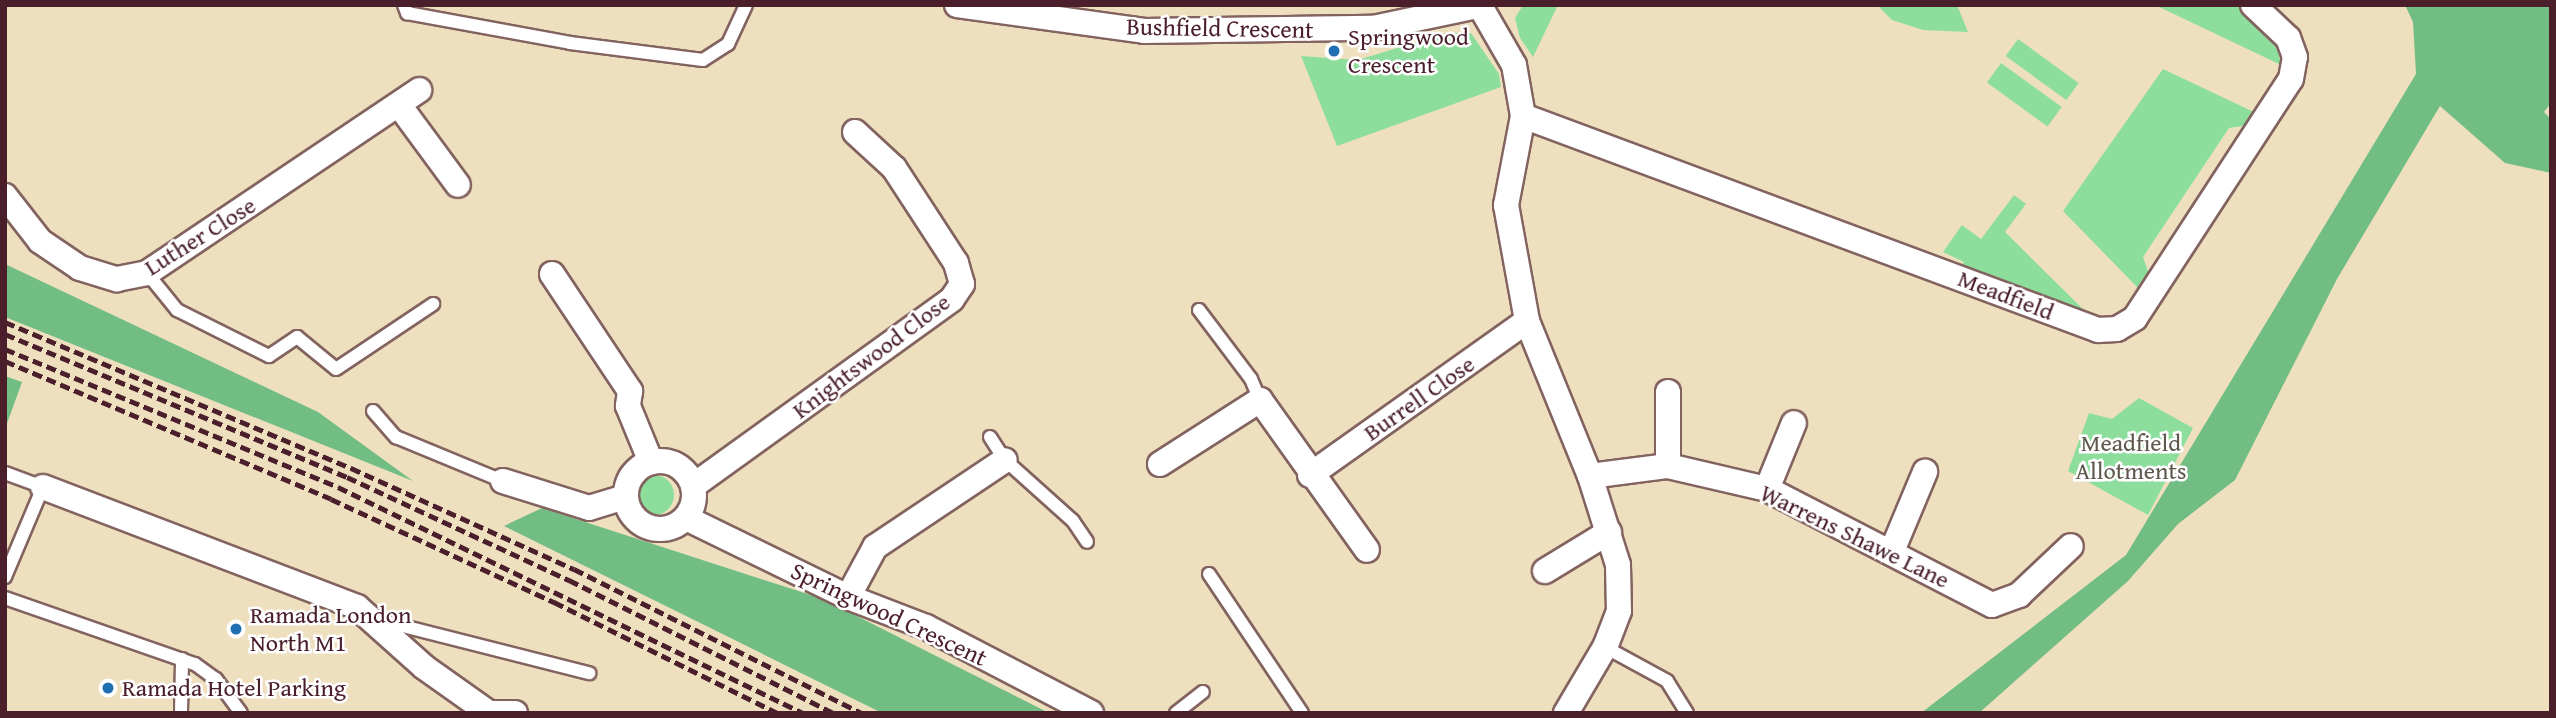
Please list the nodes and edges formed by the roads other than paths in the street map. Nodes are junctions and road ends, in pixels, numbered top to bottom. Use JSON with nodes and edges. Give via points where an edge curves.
{"nodes":[{"id":1,"x":404,"y":5,"type":"edge"},
{"id":2,"x":746,"y":5,"type":"edge"},
{"id":3,"x":957,"y":5,"type":"edge"},
{"id":4,"x":2253,"y":5,"type":"edge"},
{"id":5,"x":1481,"y":6,"type":"edge"},
{"id":6,"x":419,"y":90,"type":"dead end"},
{"id":7,"x":399,"y":105,"type":"junction"},
{"id":8,"x":1523,"y":116,"type":"junction"},
{"id":9,"x":855,"y":132,"type":"dead end"},
{"id":10,"x":458,"y":185,"type":"dead end"},
{"id":11,"x":5,"y":196,"type":"edge"},
{"id":12,"x":147,"y":273,"type":"junction"},
{"id":13,"x":552,"y":274,"type":"dead end"},
{"id":14,"x":433,"y":304,"type":"dead end"},
{"id":15,"x":1199,"y":310,"type":"dead end"},
{"id":16,"x":1527,"y":321,"type":"junction"},
{"id":17,"x":1668,"y":392,"type":"dead end"},
{"id":18,"x":1260,"y":400,"type":"junction"},
{"id":19,"x":373,"y":411,"type":"dead end"},
{"id":20,"x":1794,"y":423,"type":"dead end"},
{"id":21,"x":989,"y":438,"type":"dead end"},
{"id":22,"x":1005,"y":460,"type":"junction"},
{"id":23,"x":651,"y":462,"type":"junction"},
{"id":24,"x":1160,"y":464,"type":"dead end"},
{"id":25,"x":1668,"y":466,"type":"junction"},
{"id":26,"x":1925,"y":472,"type":"dead end"},
{"id":27,"x":5,"y":473,"type":"edge"},
{"id":28,"x":1310,"y":475,"type":"junction"},
{"id":29,"x":1590,"y":476,"type":"junction"},
{"id":30,"x":503,"y":481,"type":"joint"},
{"id":31,"x":693,"y":486,"type":"junction"},
{"id":32,"x":43,"y":487,"type":"junction"},
{"id":33,"x":1767,"y":489,"type":"junction"},
{"id":34,"x":625,"y":496,"type":"junction"},
{"id":35,"x":686,"y":518,"type":"junction"},
{"id":36,"x":1609,"y":532,"type":"junction"},
{"id":37,"x":1087,"y":542,"type":"dead end"},
{"id":38,"x":2071,"y":546,"type":"dead end"},
{"id":39,"x":1367,"y":550,"type":"dead end"},
{"id":40,"x":1892,"y":551,"type":"junction"},
{"id":41,"x":1545,"y":570,"type":"dead end"},
{"id":42,"x":1209,"y":574,"type":"dead end"},
{"id":43,"x":5,"y":577,"type":"edge"},
{"id":44,"x":848,"y":597,"type":"junction"},
{"id":45,"x":5,"y":598,"type":"edge"},
{"id":46,"x":375,"y":619,"type":"junction"},
{"id":47,"x":1605,"y":647,"type":"junction"},
{"id":48,"x":182,"y":659,"type":"junction"},
{"id":49,"x":589,"y":673,"type":"dead end"},
{"id":50,"x":1203,"y":692,"type":"dead end"},
{"id":51,"x":181,"y":713,"type":"edge"},
{"id":52,"x":241,"y":713,"type":"edge"},
{"id":53,"x":463,"y":713,"type":"edge"},
{"id":54,"x":489,"y":713,"type":"edge"},
{"id":55,"x":515,"y":713,"type":"edge"},
{"id":56,"x":1091,"y":713,"type":"edge"},
{"id":57,"x":1176,"y":713,"type":"edge"},
{"id":58,"x":1302,"y":713,"type":"edge"},
{"id":59,"x":1566,"y":713,"type":"edge"},
{"id":60,"x":1687,"y":713,"type":"edge"}],
"edges":[{"from":1,"to":2,"type":"lane","via":[[407,13],[434,18],[570,43],[703,60],[728,44]]},
{"from":3,"to":5,"type":"street","name":"Bushfield Crescent","via":[[1144,31],[1373,28]]},
{"from":4,"to":8,"type":"street","name":"Meadfield","via":[[2288,38],[2295,57],[2291,79],[2135,318],[2117,329],[2098,330]]},
{"from":5,"to":8,"type":"street","via":[[1514,65]]},
{"from":6,"to":7,"type":"street","name":"Luther Close"},
{"from":7,"to":10,"type":"street"},
{"from":7,"to":12,"type":"street","name":"Luther Close"},
{"from":8,"to":16,"type":"street","via":[[1506,205]]},
{"from":9,"to":31,"type":"street","name":"Knightswood Close","via":[[894,168],[957,263],[962,284],[952,299]]},
{"from":11,"to":12,"type":"street","name":"Luther Close","via":[[40,242],[80,268],[117,279]]},
{"from":12,"to":14,"type":"lane","via":[[177,310],[269,356],[297,337],[336,369]]},
{"from":13,"to":23,"type":"street","via":[[630,391],[628,406]]},
{"from":15,"to":18,"type":"lane","via":[[1251,379]]},
{"from":16,"to":28,"type":"street","name":"Burrell Close"},
{"from":16,"to":29,"type":"street"},
{"from":17,"to":25,"type":"street"},
{"from":18,"to":24,"type":"street"},
{"from":18,"to":28,"type":"street"},
{"from":19,"to":30,"type":"lane","via":[[396,437]]},
{"from":20,"to":33,"type":"street"},
{"from":21,"to":22,"type":"lane"},
{"from":22,"to":37,"type":"lane","via":[[1073,521]]},
{"from":22,"to":44,"type":"street","via":[[875,547]]},
{"from":23,"to":31,"type":"street","via":[[672,463]]},
{"from":23,"to":34,"type":"street","via":[[632,475]]},
{"from":25,"to":29,"type":"street","name":"Warrens Shawe Lane"},
{"from":25,"to":33,"type":"street","name":"Warrens Shawe Lane"},
{"from":26,"to":40,"type":"street"},
{"from":27,"to":32,"type":"lane"},
{"from":28,"to":39,"type":"street"},
{"from":29,"to":36,"type":"street"},
{"from":30,"to":34,"type":"street","via":[[589,508]]},
{"from":31,"to":35,"type":"street","via":[[694,498]]},
{"from":32,"to":43,"type":"lane"},
{"from":32,"to":46,"type":"street","via":[[357,607]]},
{"from":33,"to":40,"type":"street","name":"Warrens Shawe Lane"},
{"from":34,"to":35,"type":"street","via":[[627,508],[643,526],[665,529]]},
{"from":35,"to":44,"type":"street","name":"Springwood Crescent"},
{"from":36,"to":41,"type":"street"},
{"from":36,"to":47,"type":"street","via":[[1618,565],[1619,611]]},
{"from":38,"to":40,"type":"street","name":"Warrens Shawe Lane","via":[[2019,595],[1992,605]]},
{"from":42,"to":58,"type":"lane"},
{"from":44,"to":56,"type":"street","name":"Springwood Crescent","via":[[926,627]]},
{"from":45,"to":48,"type":"lane"},
{"from":46,"to":49,"type":"lane"},
{"from":46,"to":54,"type":"street","via":[[425,667]]},
{"from":47,"to":59,"type":"street"},
{"from":47,"to":60,"type":"lane","via":[[1667,681]]},
{"from":48,"to":51,"type":"lane"},
{"from":48,"to":52,"type":"lane","via":[[208,672]]},
{"from":50,"to":57,"type":"lane"},
{"from":53,"to":54,"type":"lane"},
{"from":54,"to":55,"type":"street"}]}
